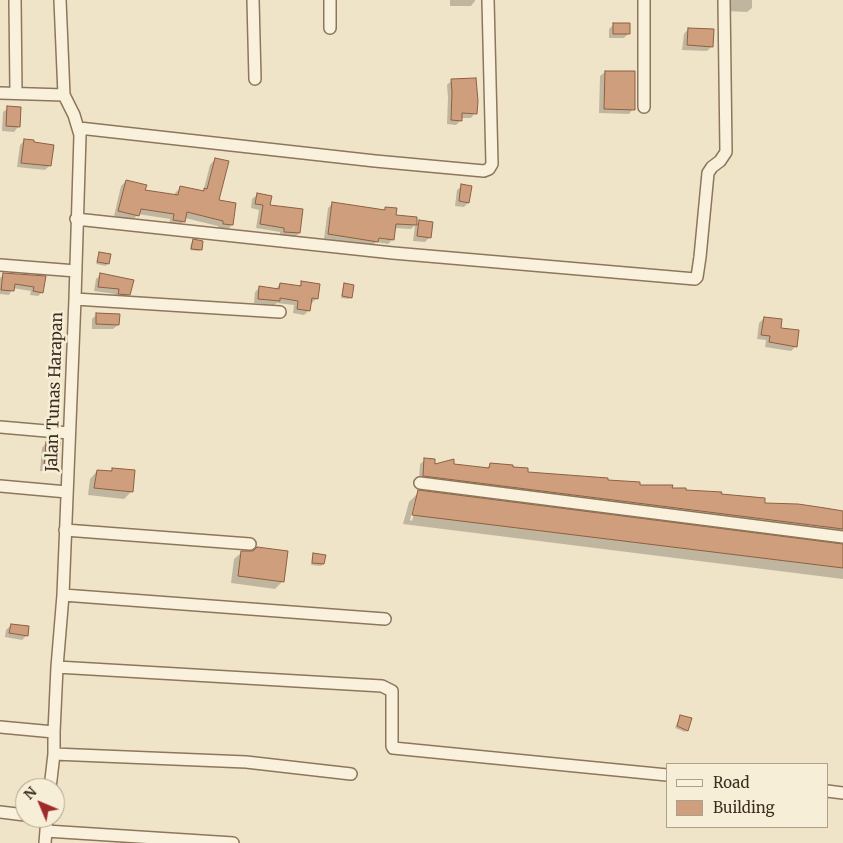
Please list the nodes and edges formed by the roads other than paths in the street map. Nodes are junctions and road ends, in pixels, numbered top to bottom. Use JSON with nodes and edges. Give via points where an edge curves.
{"nodes":[{"id":1,"x":15,"y":0,"type":"edge"},
{"id":2,"x":60,"y":0,"type":"edge"},
{"id":3,"x":253,"y":0,"type":"edge"},
{"id":4,"x":330,"y":0,"type":"edge"},
{"id":5,"x":488,"y":0,"type":"edge"},
{"id":6,"x":644,"y":0,"type":"edge"},
{"id":7,"x":724,"y":0,"type":"edge"},
{"id":8,"x":330,"y":28,"type":"dead end"},
{"id":9,"x":255,"y":79,"type":"dead end"},
{"id":10,"x":0,"y":93,"type":"edge"},
{"id":11,"x":16,"y":94,"type":"junction"},
{"id":12,"x":64,"y":95,"type":"junction"},
{"id":13,"x":644,"y":107,"type":"dead end"},
{"id":14,"x":79,"y":128,"type":"junction"},
{"id":15,"x":76,"y":219,"type":"junction"},
{"id":16,"x":0,"y":265,"type":"edge"},
{"id":17,"x":76,"y":271,"type":"junction"},
{"id":18,"x":75,"y":299,"type":"junction"},
{"id":19,"x":280,"y":312,"type":"dead end"},
{"id":20,"x":0,"y":427,"type":"edge"},
{"id":21,"x":70,"y":433,"type":"junction"},
{"id":22,"x":420,"y":484,"type":"dead end"},
{"id":23,"x":0,"y":486,"type":"edge"},
{"id":24,"x":67,"y":492,"type":"junction"},
{"id":25,"x":65,"y":530,"type":"junction"},
{"id":26,"x":843,"y":537,"type":"edge"},
{"id":27,"x":250,"y":544,"type":"dead end"},
{"id":28,"x":63,"y":595,"type":"junction"},
{"id":29,"x":385,"y":619,"type":"dead end"},
{"id":30,"x":57,"y":667,"type":"junction"},
{"id":31,"x":0,"y":727,"type":"edge"},
{"id":32,"x":54,"y":732,"type":"junction"},
{"id":33,"x":54,"y":754,"type":"junction"},
{"id":34,"x":351,"y":774,"type":"dead end"},
{"id":35,"x":666,"y":775,"type":"edge"},
{"id":36,"x":51,"y":778,"type":"edge"},
{"id":37,"x":828,"y":791,"type":"edge"},
{"id":38,"x":843,"y":793,"type":"edge"},
{"id":39,"x":0,"y":812,"type":"edge"},
{"id":40,"x":15,"y":814,"type":"edge"},
{"id":41,"x":46,"y":837,"type":"edge"},
{"id":42,"x":233,"y":843,"type":"edge"}],
"edges":[{"from":1,"to":11,"type":"street"},
{"from":2,"to":12,"type":"street","name":"Jalan Tunas Harapan"},
{"from":3,"to":9,"type":"street"},
{"from":4,"to":8,"type":"street"},
{"from":5,"to":14,"type":"street","via":[[492,164],[484,171]]},
{"from":6,"to":13,"type":"street"},
{"from":7,"to":15,"type":"street","via":[[726,152],[708,173],[695,279],[393,253]]},
{"from":10,"to":11,"type":"street"},
{"from":11,"to":12,"type":"street"},
{"from":12,"to":14,"type":"street","name":"Jalan Tunas Harapan"},
{"from":14,"to":15,"type":"street","name":"Jalan Tunas Harapan"},
{"from":15,"to":17,"type":"street","name":"Jalan Tunas Harapan"},
{"from":16,"to":17,"type":"street"},
{"from":17,"to":18,"type":"street","name":"Jalan Tunas Harapan"},
{"from":18,"to":19,"type":"street"},
{"from":18,"to":21,"type":"street","name":"Jalan Tunas Harapan"},
{"from":20,"to":21,"type":"street"},
{"from":21,"to":24,"type":"street","name":"Jalan Tunas Harapan"},
{"from":22,"to":26,"type":"street"},
{"from":23,"to":24,"type":"street"},
{"from":24,"to":25,"type":"street","name":"Jalan Tunas Harapan"},
{"from":25,"to":27,"type":"street"},
{"from":25,"to":28,"type":"street","name":"Jalan Tunas Harapan"},
{"from":28,"to":29,"type":"street"},
{"from":28,"to":30,"type":"street","name":"Jalan Tunas Harapan"},
{"from":30,"to":32,"type":"street","name":"Jalan Tunas Harapan"},
{"from":30,"to":35,"type":"street","via":[[382,686],[392,691],[394,748]]},
{"from":31,"to":32,"type":"street"},
{"from":32,"to":33,"type":"street","name":"Jalan Tunas Harapan"},
{"from":33,"to":34,"type":"street","via":[[246,762]]},
{"from":33,"to":36,"type":"street","name":"Jalan Tunas Harapan"},
{"from":37,"to":38,"type":"street"},
{"from":39,"to":40,"type":"street"},
{"from":41,"to":42,"type":"street"}]}
